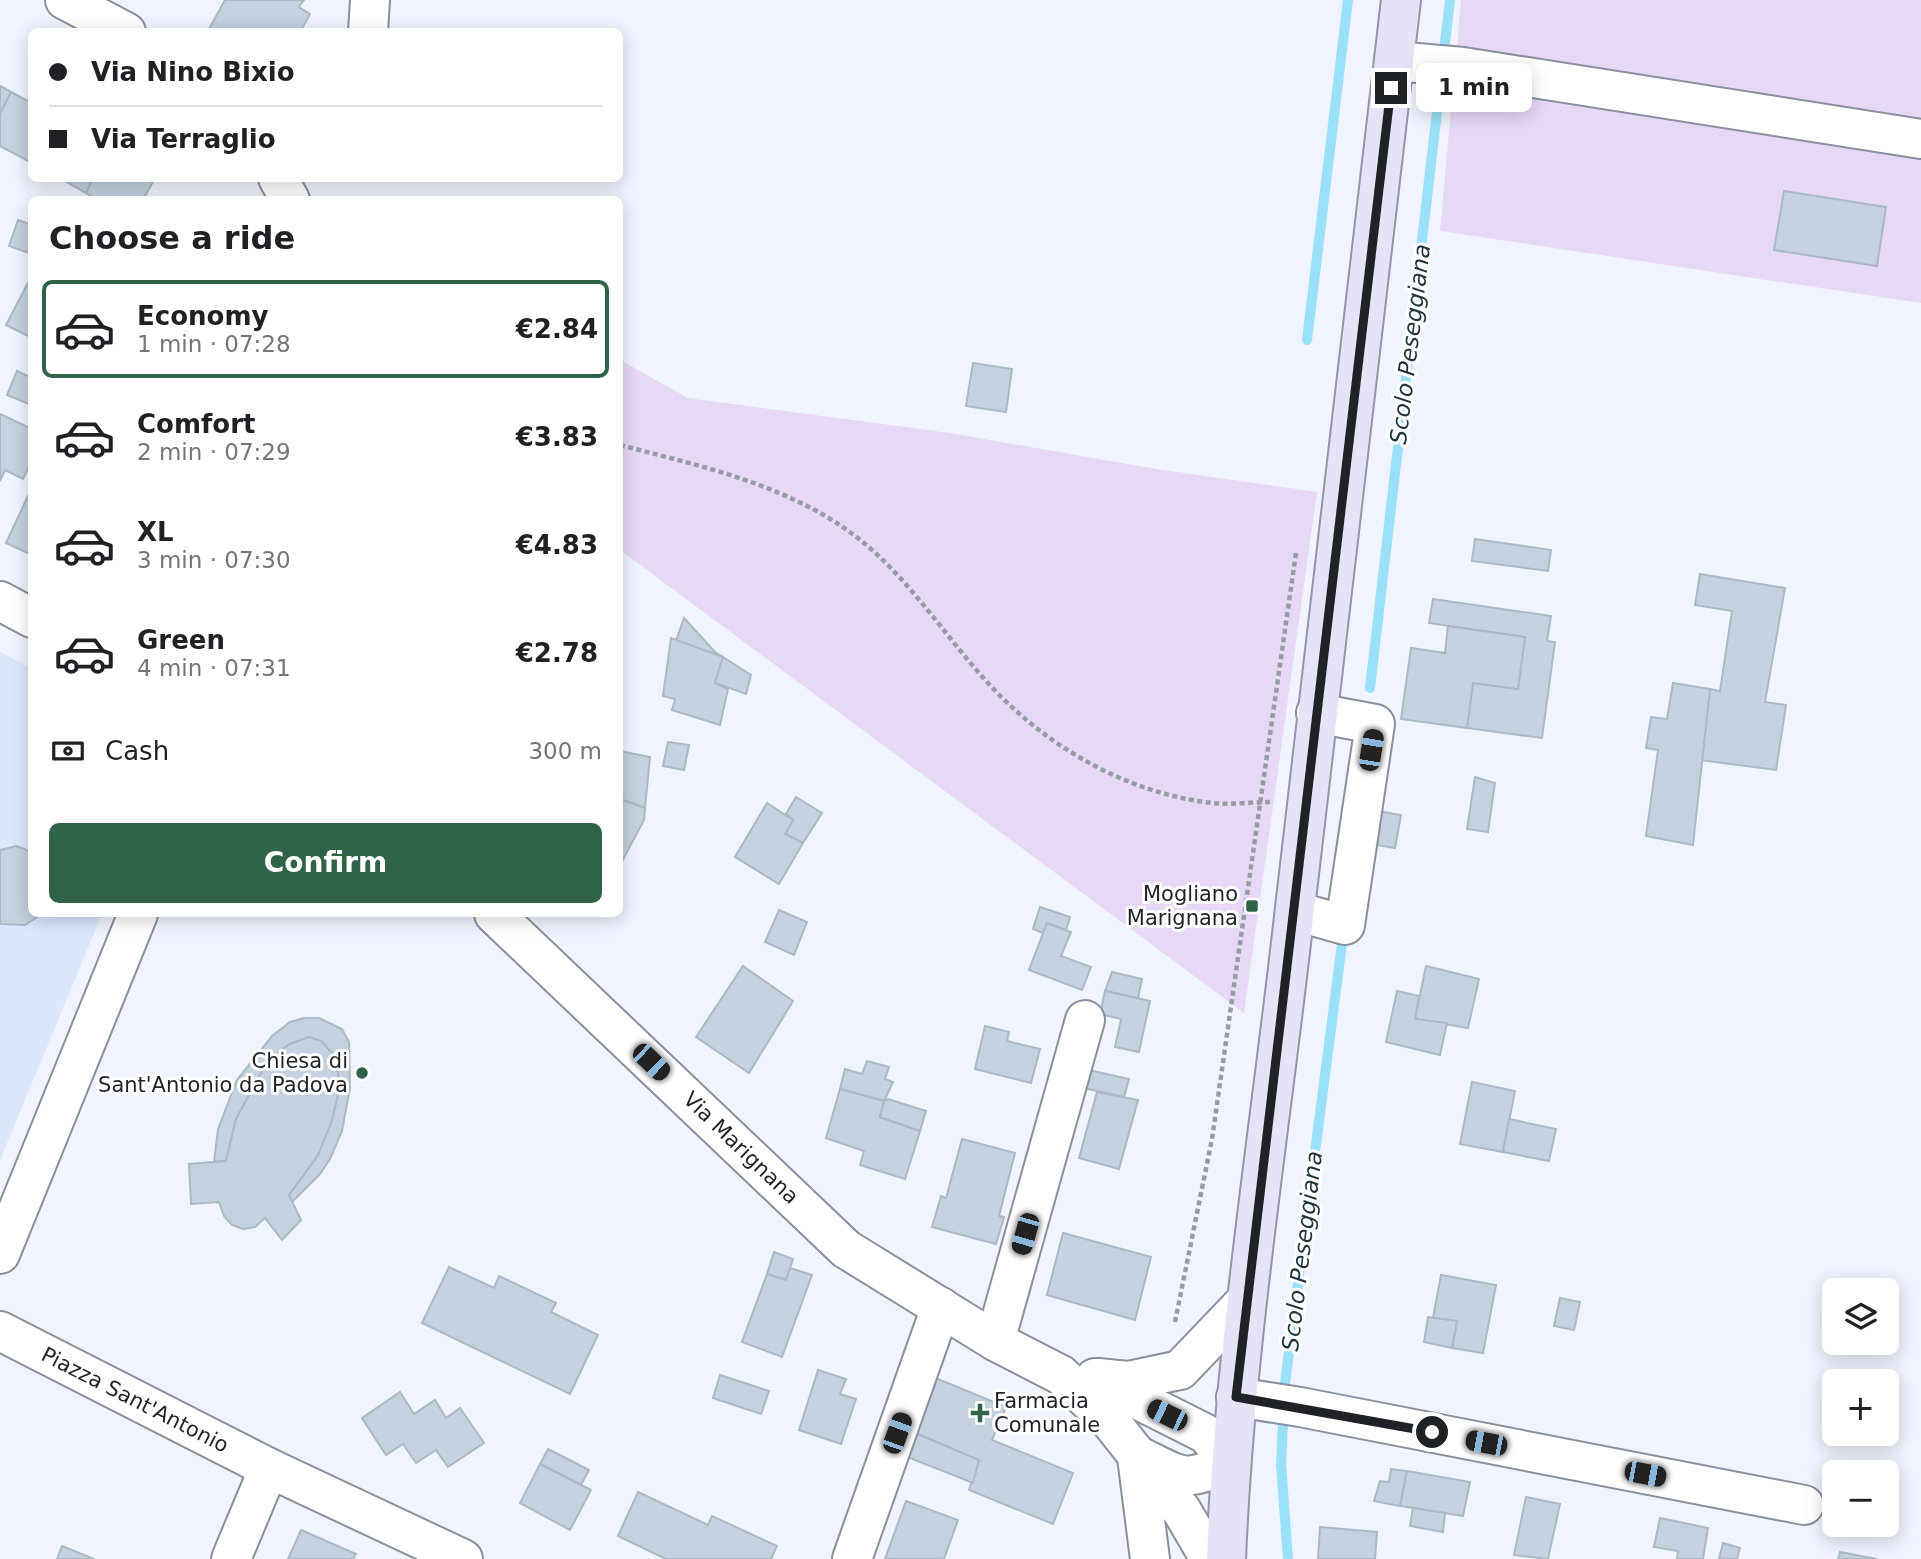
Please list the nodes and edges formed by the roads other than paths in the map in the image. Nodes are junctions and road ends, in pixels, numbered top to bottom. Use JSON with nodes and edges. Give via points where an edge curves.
{"nodes":[{"id":1,"x":65,"y":0,"type":"edge"},
{"id":2,"x":370,"y":0,"type":"edge"},
{"id":3,"x":1401,"y":0,"type":"edge"},
{"id":4,"x":118,"y":28,"type":"edge"},
{"id":5,"x":368,"y":28,"type":"edge"},
{"id":6,"x":1405,"y":61,"type":"junction"},
{"id":7,"x":1921,"y":139,"type":"edge"},
{"id":8,"x":0,"y":601,"type":"edge"},
{"id":9,"x":28,"y":616,"type":"edge"},
{"id":10,"x":1317,"y":713,"type":"junction"},
{"id":11,"x":1295,"y":911,"type":"junction"},
{"id":12,"x":137,"y":917,"type":"edge"},
{"id":13,"x":497,"y":917,"type":"edge"},
{"id":14,"x":1086,"y":1020,"type":"dead end"},
{"id":15,"x":0,"y":1254,"type":"edge"},
{"id":16,"x":1245,"y":1302,"type":"junction"},
{"id":17,"x":941,"y":1307,"type":"junction"},
{"id":18,"x":0,"y":1331,"type":"edge"},
{"id":19,"x":995,"y":1341,"type":"junction"},
{"id":20,"x":1078,"y":1377,"type":"junction"},
{"id":21,"x":1267,"y":1402,"type":"junction"},
{"id":22,"x":1137,"y":1455,"type":"junction"},
{"id":23,"x":1230,"y":1461,"type":"junction"},
{"id":24,"x":270,"y":1468,"type":"junction"},
{"id":25,"x":1804,"y":1505,"type":"dead end"},
{"id":26,"x":231,"y":1559,"type":"edge"},
{"id":27,"x":463,"y":1559,"type":"edge"},
{"id":28,"x":852,"y":1559,"type":"edge"},
{"id":29,"x":1150,"y":1559,"type":"edge"},
{"id":30,"x":1210,"y":1559,"type":"edge"},
{"id":31,"x":1226,"y":1559,"type":"edge"}],
"edges":[{"from":1,"to":4,"type":"street"},
{"from":2,"to":5,"type":"street"},
{"from":3,"to":6,"type":"main road"},
{"from":6,"to":7,"type":"street"},
{"from":6,"to":10,"type":"main road"},
{"from":8,"to":9,"type":"street"},
{"from":10,"to":11,"type":"main road"},
{"from":10,"to":11,"type":"street","via":[[1375,724],[1345,925]]},
{"from":11,"to":16,"type":"main road"},
{"from":12,"to":15,"type":"street"},
{"from":13,"to":17,"type":"street","name":"Via Marignana","via":[[846,1249]]},
{"from":14,"to":19,"type":"street"},
{"from":16,"to":20,"type":"street","name":"Via Marignana","via":[[1181,1370],[1128,1381]]},
{"from":16,"to":21,"type":"main road"},
{"from":17,"to":19,"type":"street","name":"Via Marignana"},
{"from":17,"to":28,"type":"street"},
{"from":18,"to":24,"type":"street","name":"Piazza Sant'Antonio"},
{"from":19,"to":20,"type":"street","name":"Via Marignana"},
{"from":20,"to":22,"type":"street","name":"Via Marignana"},
{"from":20,"to":23,"type":"street","name":"Via Marignana","via":[[1206,1434]]},
{"from":21,"to":23,"type":"main road"},
{"from":21,"to":25,"type":"street"},
{"from":22,"to":23,"type":"street","name":"Via Marignana","via":[[1195,1478]]},
{"from":22,"to":29,"type":"street"},
{"from":22,"to":30,"type":"street","name":"Via Marignana","via":[[1182,1511]]},
{"from":23,"to":31,"type":"main road"},
{"from":24,"to":26,"type":"street"},
{"from":24,"to":27,"type":"street","name":"Piazza Sant'Antonio"}]}
